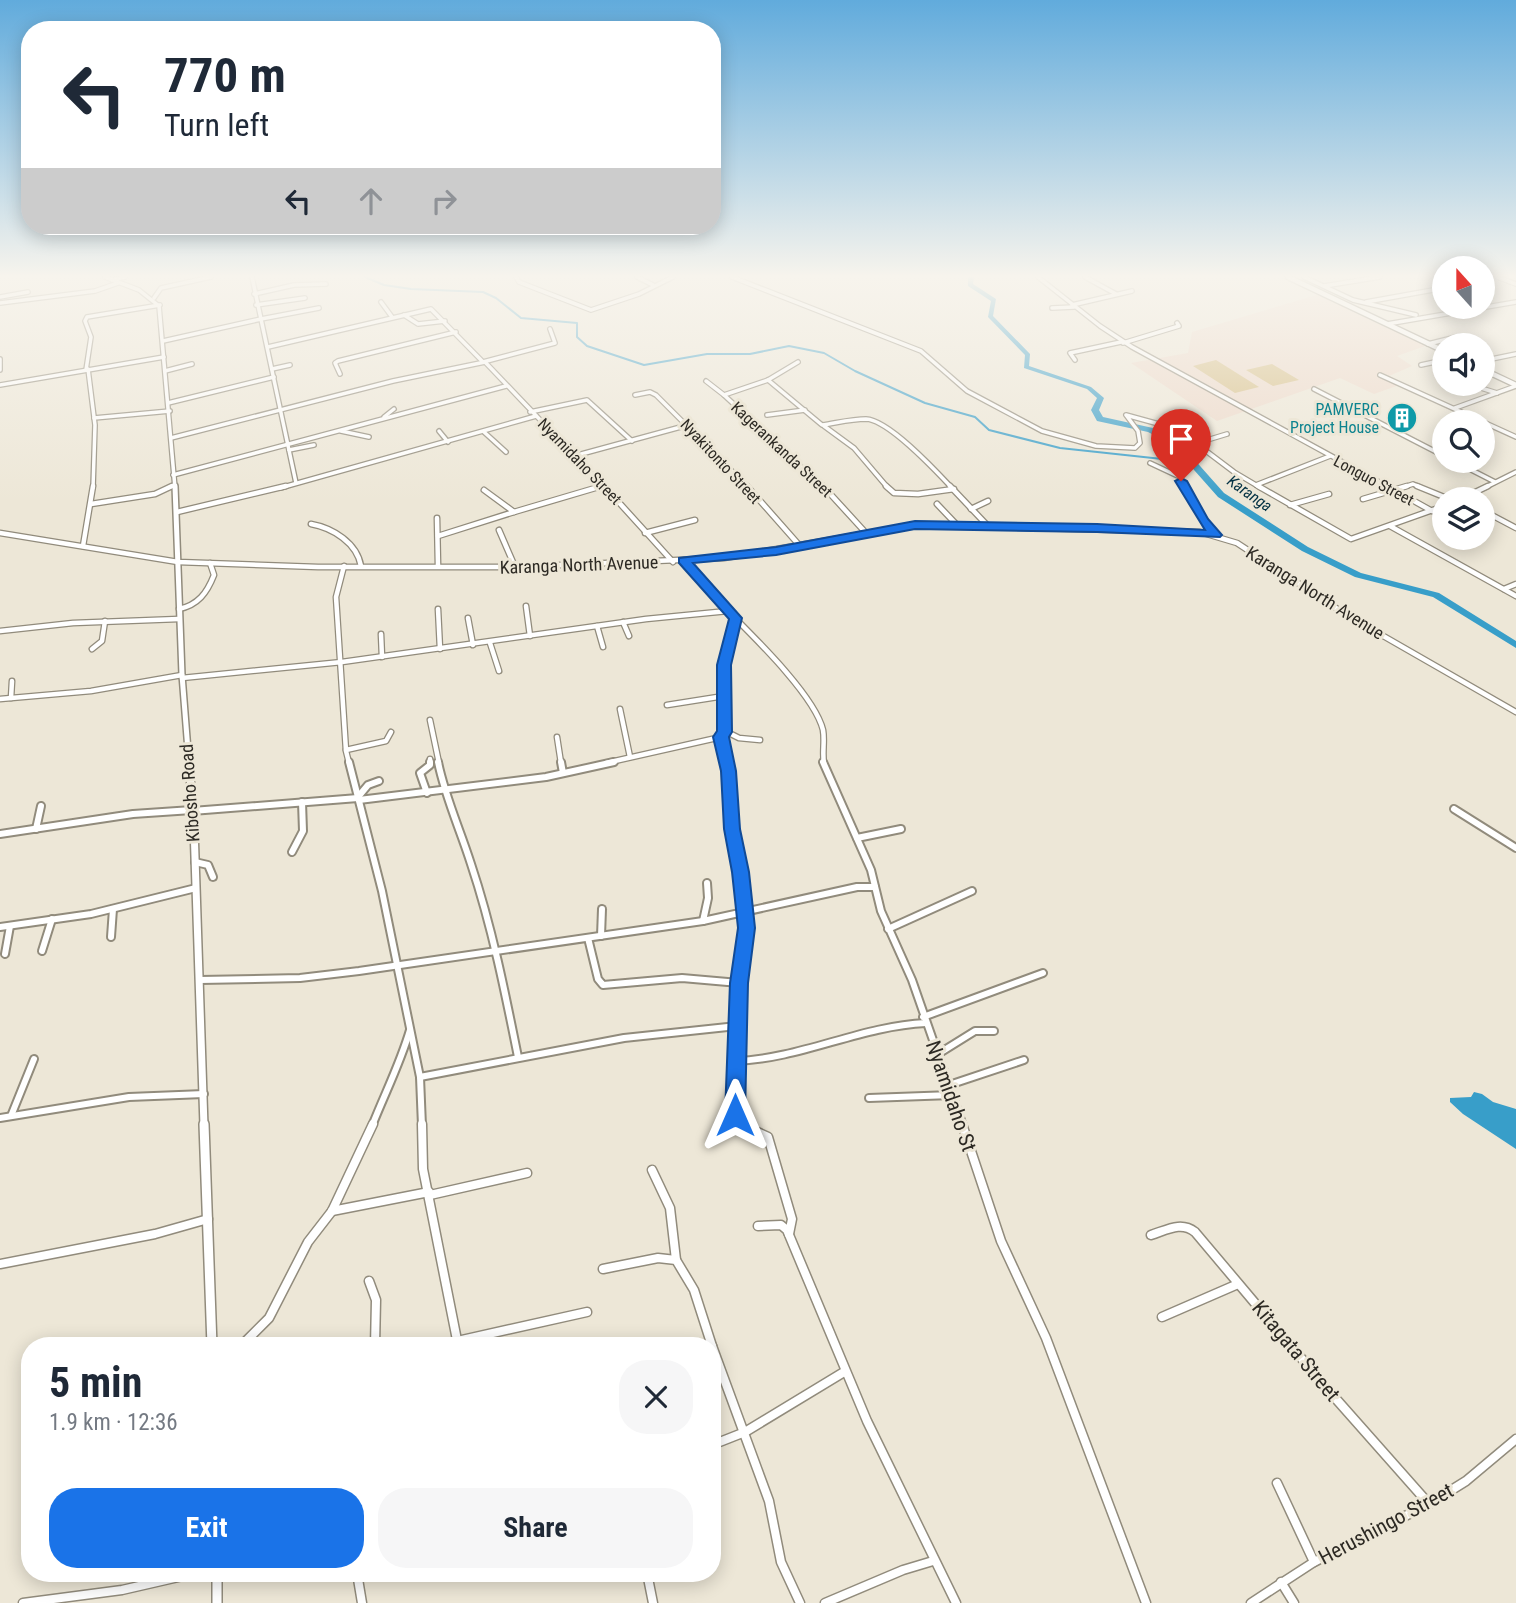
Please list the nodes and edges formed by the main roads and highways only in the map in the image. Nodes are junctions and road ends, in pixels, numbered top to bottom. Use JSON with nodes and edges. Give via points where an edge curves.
{"nodes":[{"id":1,"x":1495,"y":376,"type":"edge"},
{"id":2,"x":1516,"y":386,"type":"edge"}],
"edges":[{"from":1,"to":2,"type":"main road"}]}
